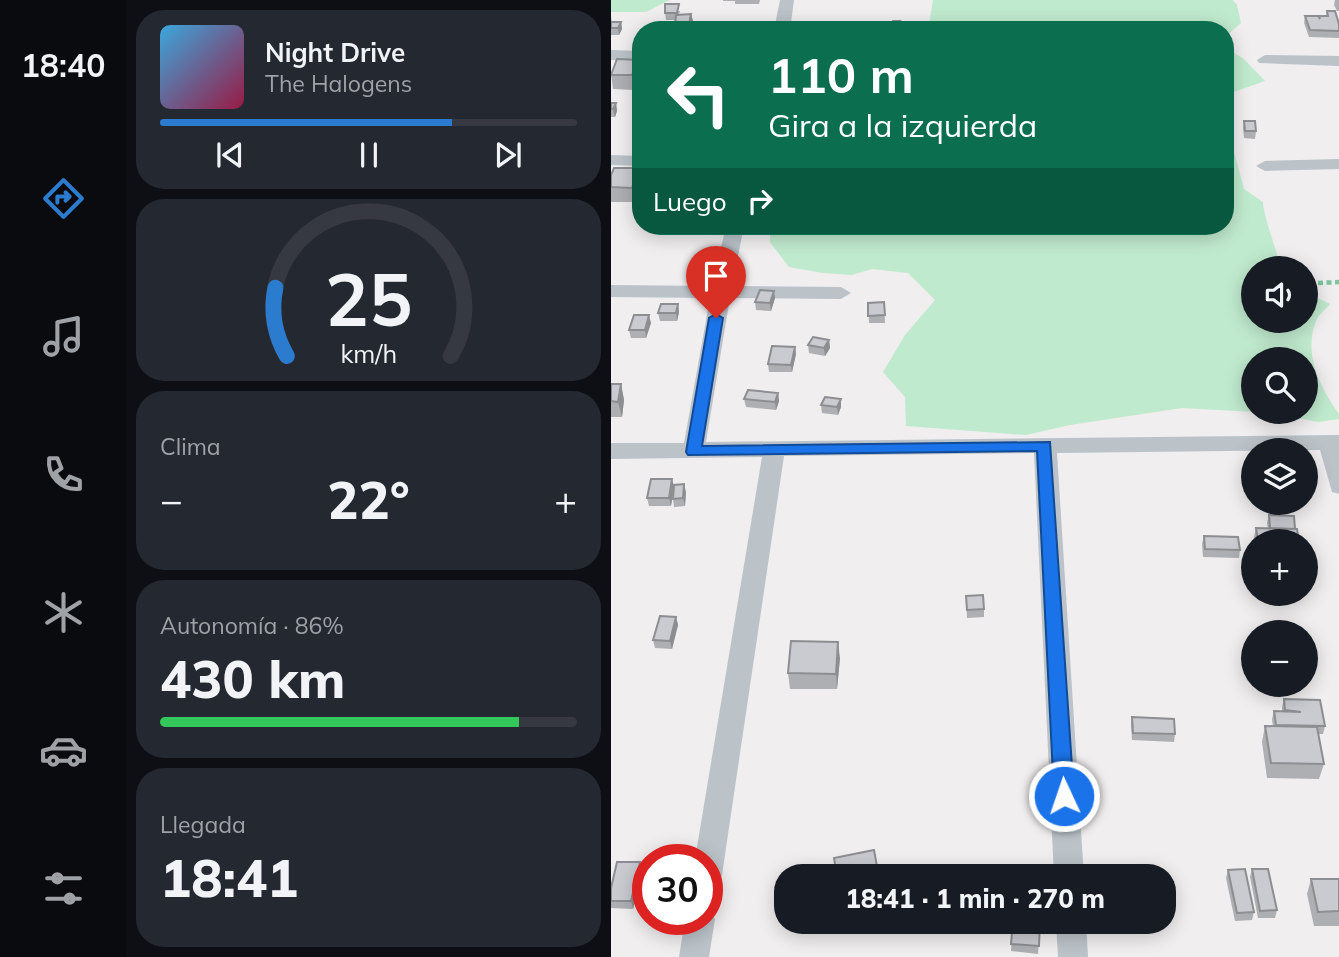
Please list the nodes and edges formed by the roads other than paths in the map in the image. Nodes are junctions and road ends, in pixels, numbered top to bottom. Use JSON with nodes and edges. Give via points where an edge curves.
{"nodes":[{"id":1,"x":787,"y":0,"type":"edge"},
{"id":2,"x":784,"y":21,"type":"edge"},
{"id":3,"x":611,"y":55,"type":"edge"},
{"id":4,"x":632,"y":56,"type":"edge"},
{"id":5,"x":1265,"y":60,"type":"dead end"},
{"id":6,"x":1339,"y":61,"type":"edge"},
{"id":7,"x":611,"y":160,"type":"edge"},
{"id":8,"x":632,"y":161,"type":"edge"},
{"id":9,"x":1339,"y":164,"type":"edge"},
{"id":10,"x":1265,"y":166,"type":"dead end"},
{"id":11,"x":733,"y":235,"type":"edge"},
{"id":12,"x":611,"y":291,"type":"edge"},
{"id":13,"x":721,"y":291,"type":"junction"},
{"id":14,"x":841,"y":293,"type":"dead end"},
{"id":15,"x":1334,"y":442,"type":"edge"},
{"id":16,"x":1045,"y":446,"type":"junction"},
{"id":17,"x":774,"y":449,"type":"junction"},
{"id":18,"x":611,"y":452,"type":"edge"},
{"id":19,"x":693,"y":452,"type":"junction"},
{"id":20,"x":1339,"y":486,"type":"edge"},
{"id":21,"x":712,"y":844,"type":"edge"},
{"id":22,"x":1068,"y":864,"type":"edge"},
{"id":23,"x":1072,"y":934,"type":"edge"},
{"id":24,"x":697,"y":935,"type":"edge"},
{"id":25,"x":694,"y":957,"type":"edge"},
{"id":26,"x":1073,"y":957,"type":"edge"}],
"edges":[{"from":1,"to":2,"type":"street"},
{"from":3,"to":4,"type":"street"},
{"from":5,"to":6,"type":"street"},
{"from":7,"to":8,"type":"street"},
{"from":9,"to":10,"type":"street"},
{"from":11,"to":13,"type":"street"},
{"from":12,"to":13,"type":"street"},
{"from":13,"to":14,"type":"street"},
{"from":13,"to":19,"type":"street"},
{"from":15,"to":16,"type":"street"},
{"from":15,"to":20,"type":"street"},
{"from":16,"to":17,"type":"street"},
{"from":16,"to":22,"type":"street"},
{"from":17,"to":19,"type":"street"},
{"from":17,"to":21,"type":"street"},
{"from":18,"to":19,"type":"street"},
{"from":23,"to":26,"type":"street"},
{"from":24,"to":25,"type":"street"}]}
